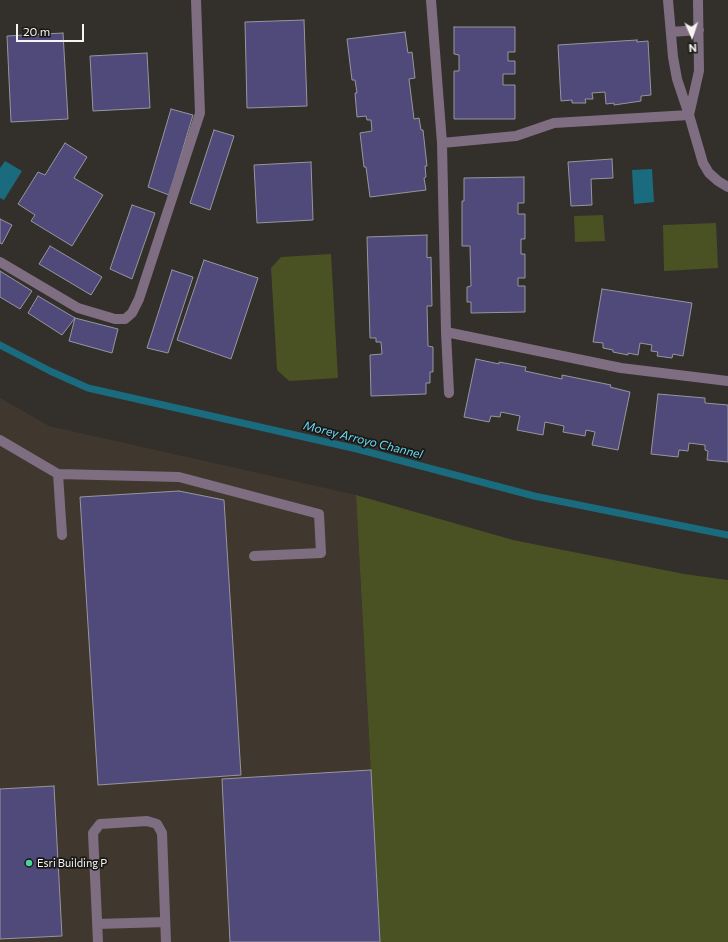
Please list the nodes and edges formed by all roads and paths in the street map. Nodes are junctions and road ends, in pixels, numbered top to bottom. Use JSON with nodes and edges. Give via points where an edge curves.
{"nodes":[{"id":1,"x":196,"y":0,"type":"edge"},
{"id":2,"x":431,"y":0,"type":"edge"},
{"id":3,"x":668,"y":0,"type":"edge"},
{"id":4,"x":698,"y":0,"type":"edge"},
{"id":5,"x":698,"y":30,"type":"junction"},
{"id":6,"x":670,"y":32,"type":"junction"},
{"id":7,"x":689,"y":114,"type":"junction"},
{"id":8,"x":442,"y":143,"type":"junction"},
{"id":9,"x":728,"y":187,"type":"edge"},
{"id":10,"x":0,"y":262,"type":"edge"},
{"id":11,"x":446,"y":332,"type":"junction"},
{"id":12,"x":728,"y":381,"type":"edge"},
{"id":13,"x":449,"y":393,"type":"dead end"},
{"id":14,"x":0,"y":440,"type":"edge"},
{"id":15,"x":58,"y":474,"type":"junction"},
{"id":16,"x":62,"y":535,"type":"dead end"},
{"id":17,"x":254,"y":556,"type":"dead end"},
{"id":18,"x":165,"y":922,"type":"junction"},
{"id":19,"x":97,"y":924,"type":"junction"},
{"id":20,"x":98,"y":942,"type":"edge"},
{"id":21,"x":166,"y":942,"type":"edge"}],
"edges":[{"from":1,"to":10,"type":"lane","via":[[200,113],[139,299],[132,313],[125,319],[115,319],[78,308]]},
{"from":2,"to":8,"type":"lane"},
{"from":3,"to":6,"type":"lane"},
{"from":4,"to":5,"type":"lane"},
{"from":5,"to":6,"type":"lane"},
{"from":5,"to":7,"type":"lane","via":[[699,71]]},
{"from":6,"to":7,"type":"lane","via":[[677,79]]},
{"from":7,"to":8,"type":"lane","via":[[554,123],[516,136]]},
{"from":7,"to":9,"type":"lane","via":[[703,163],[709,174]]},
{"from":8,"to":11,"type":"lane"},
{"from":11,"to":12,"type":"lane","via":[[621,368]]},
{"from":11,"to":13,"type":"lane"},
{"from":14,"to":15,"type":"lane"},
{"from":15,"to":16,"type":"lane"},
{"from":15,"to":17,"type":"lane","via":[[179,477],[319,514],[321,553]]},
{"from":18,"to":19,"type":"lane"},
{"from":18,"to":19,"type":"lane","via":[[162,833],[157,824],[147,821],[100,824],[93,833]]},
{"from":18,"to":21,"type":"lane"},
{"from":19,"to":20,"type":"lane"}]}
